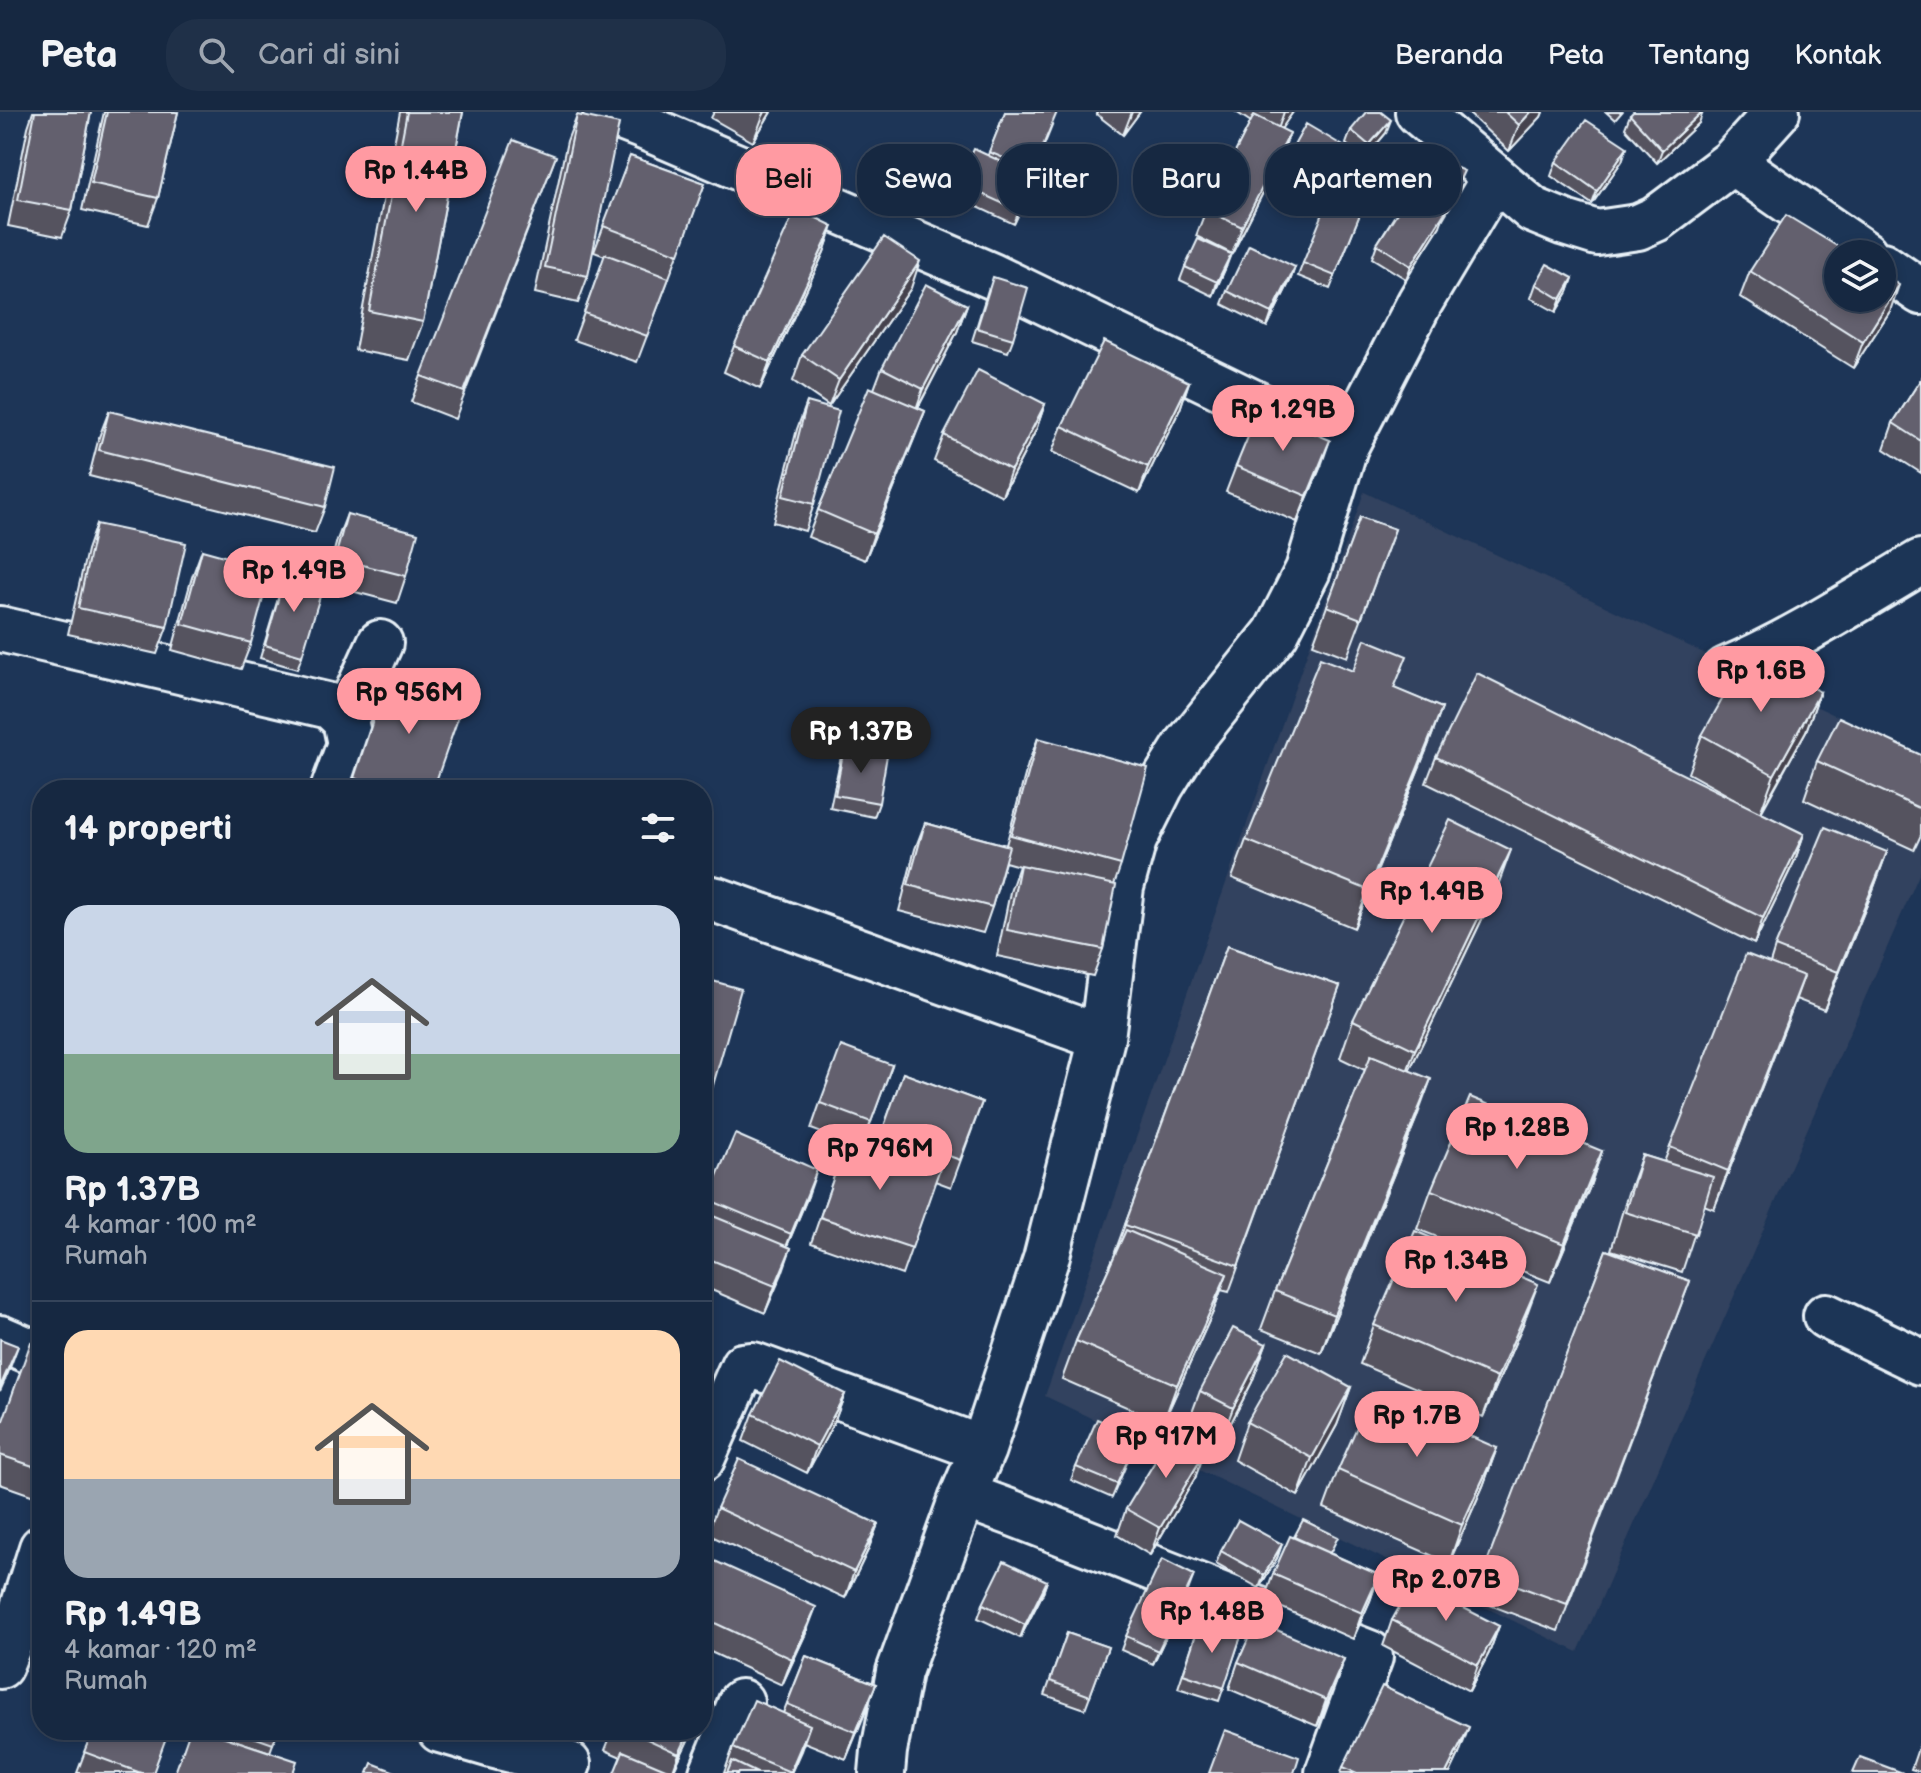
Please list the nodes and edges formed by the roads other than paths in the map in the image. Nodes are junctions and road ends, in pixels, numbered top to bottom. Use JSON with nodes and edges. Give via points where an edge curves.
{"nodes":[{"id":1,"x":606,"y":112,"type":"edge"},
{"id":2,"x":1418,"y":112,"type":"edge"},
{"id":3,"x":1777,"y":112,"type":"edge"},
{"id":4,"x":1732,"y":162,"type":"junction"},
{"id":5,"x":1494,"y":178,"type":"junction"},
{"id":6,"x":1845,"y":240,"type":"edge"},
{"id":7,"x":1896,"y":275,"type":"edge"},
{"id":8,"x":1921,"y":292,"type":"edge"},
{"id":9,"x":1345,"y":447,"type":"junction"},
{"id":10,"x":1921,"y":562,"type":"edge"},
{"id":11,"x":0,"y":629,"type":"edge"},
{"id":12,"x":380,"y":643,"type":"dead end"},
{"id":13,"x":1726,"y":670,"type":"dead end"},
{"id":14,"x":345,"y":720,"type":"junction"},
{"id":15,"x":337,"y":780,"type":"edge"},
{"id":16,"x":712,"y":900,"type":"edge"},
{"id":17,"x":1102,"y":1038,"type":"junction"},
{"id":18,"x":1826,"y":1316,"type":"dead end"},
{"id":19,"x":0,"y":1338,"type":"edge"},
{"id":20,"x":32,"y":1352,"type":"edge"},
{"id":21,"x":1921,"y":1362,"type":"edge"},
{"id":22,"x":712,"y":1436,"type":"edge"},
{"id":23,"x":983,"y":1449,"type":"junction"},
{"id":24,"x":963,"y":1495,"type":"junction"},
{"id":25,"x":32,"y":1567,"type":"edge"},
{"id":26,"x":10,"y":1610,"type":"edge"},
{"id":27,"x":0,"y":1666,"type":"edge"},
{"id":28,"x":741,"y":1702,"type":"dead end"},
{"id":29,"x":474,"y":1740,"type":"edge"},
{"id":30,"x":572,"y":1756,"type":"edge"},
{"id":31,"x":712,"y":1773,"type":"edge"},
{"id":32,"x":882,"y":1773,"type":"edge"},
{"id":33,"x":1328,"y":1773,"type":"edge"}],
"edges":[{"from":1,"to":9,"type":"street","via":[[992,276]]},
{"from":2,"to":5,"type":"street"},
{"from":3,"to":4,"type":"street"},
{"from":4,"to":5,"type":"street","via":[[1656,219],[1597,233],[1533,210]]},
{"from":4,"to":6,"type":"street"},
{"from":5,"to":9,"type":"street","via":[[1420,302]]},
{"from":7,"to":8,"type":"street"},
{"from":9,"to":17,"type":"street","via":[[1308,570],[1276,633],[1186,746],[1134,840],[1121,887]]},
{"from":10,"to":13,"type":"street","via":[[1793,638]]},
{"from":11,"to":14,"type":"street","via":[[330,706]]},
{"from":12,"to":14,"type":"street"},
{"from":14,"to":15,"type":"street","via":[[350,744]]},
{"from":16,"to":17,"type":"street"},
{"from":17,"to":23,"type":"street","via":[[1046,1259]]},
{"from":18,"to":21,"type":"street"},
{"from":19,"to":20,"type":"street"},
{"from":22,"to":23,"type":"street","via":[[743,1366],[753,1365]]},
{"from":23,"to":24,"type":"street"},
{"from":24,"to":32,"type":"street","via":[[899,1672]]},
{"from":24,"to":33,"type":"street","via":[[1369,1653]]},
{"from":25,"to":26,"type":"street"},
{"from":26,"to":27,"type":"street"},
{"from":28,"to":31,"type":"street"},
{"from":29,"to":30,"type":"street"}]}
